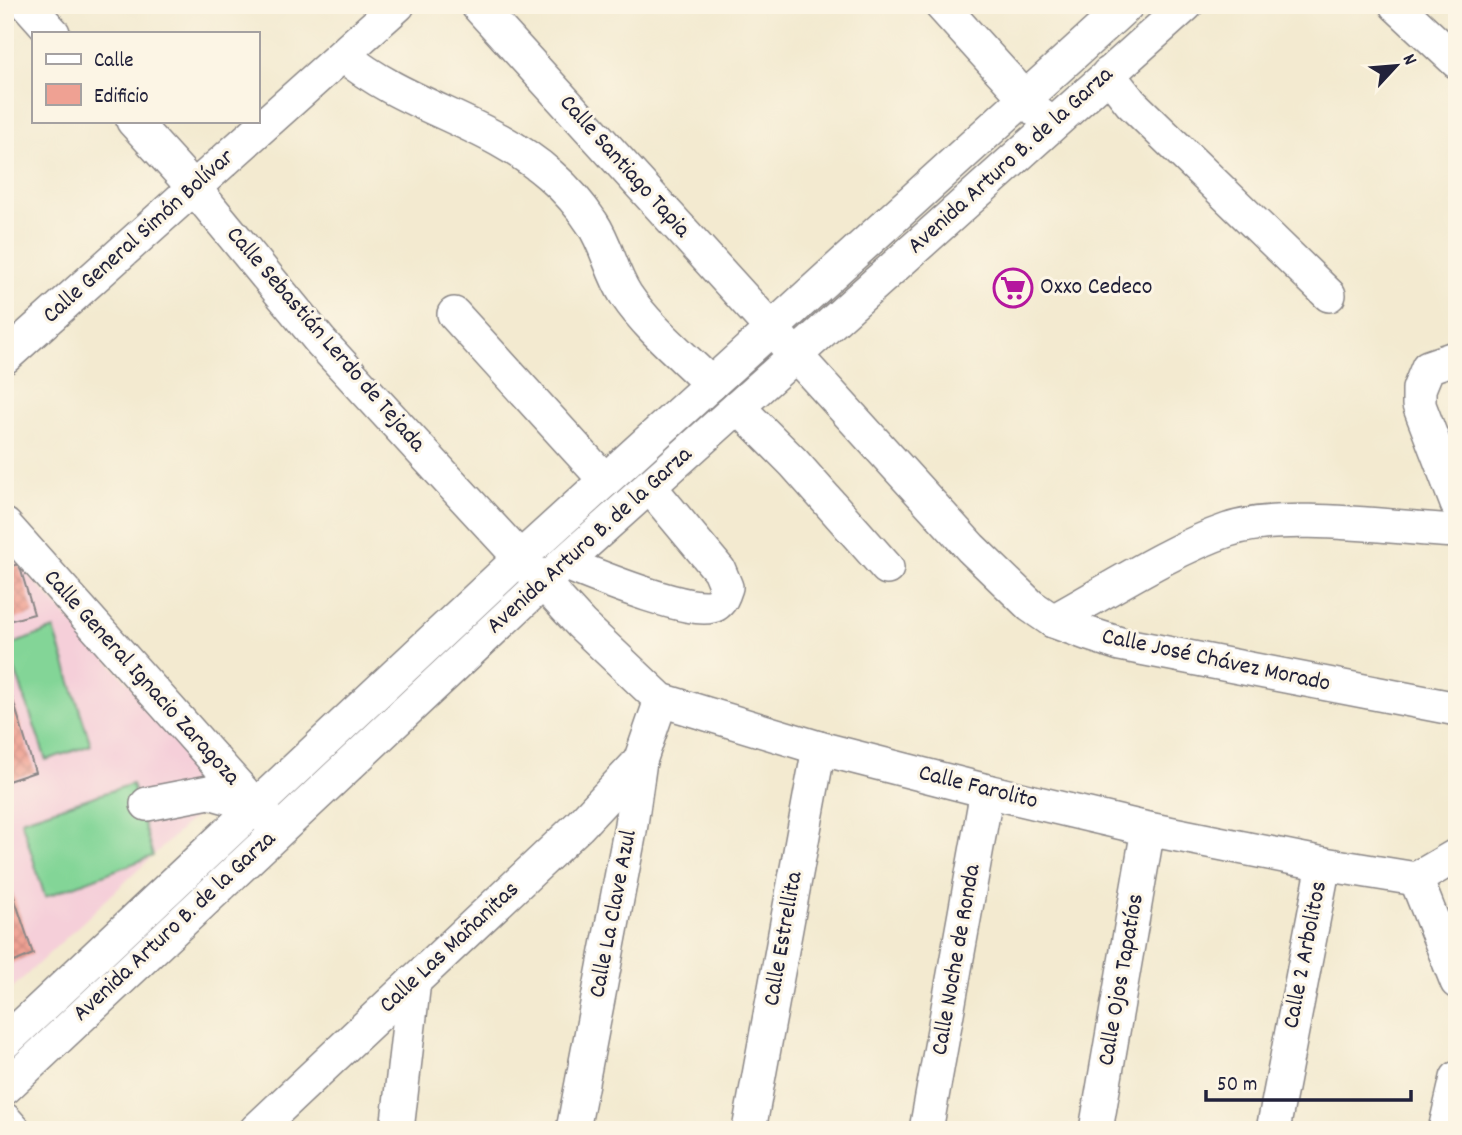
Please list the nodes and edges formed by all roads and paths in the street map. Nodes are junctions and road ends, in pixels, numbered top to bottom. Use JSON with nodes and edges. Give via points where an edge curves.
{"nodes":[{"id":1,"x":28,"y":5,"type":"edge"},
{"id":2,"x":398,"y":5,"type":"edge"},
{"id":3,"x":477,"y":5,"type":"edge"},
{"id":4,"x":941,"y":5,"type":"edge"},
{"id":5,"x":1127,"y":5,"type":"edge"},
{"id":6,"x":1186,"y":5,"type":"edge"},
{"id":7,"x":1396,"y":5,"type":"edge"},
{"id":8,"x":52,"y":32,"type":"edge"},
{"id":9,"x":344,"y":55,"type":"junction"},
{"id":10,"x":1455,"y":57,"type":"edge"},
{"id":11,"x":1108,"y":74,"type":"junction"},
{"id":12,"x":1024,"y":97,"type":"junction"},
{"id":13,"x":134,"y":122,"type":"edge"},
{"id":14,"x":1050,"y":125,"type":"junction"},
{"id":15,"x":194,"y":188,"type":"junction"},
{"id":16,"x":1329,"y":295,"type":"dead end"},
{"id":17,"x":454,"y":314,"type":"dead end"},
{"id":18,"x":771,"y":328,"type":"junction"},
{"id":19,"x":795,"y":355,"type":"junction"},
{"id":20,"x":5,"y":357,"type":"edge"},
{"id":21,"x":1457,"y":357,"type":"edge"},
{"id":22,"x":711,"y":384,"type":"junction"},
{"id":23,"x":738,"y":407,"type":"junction"},
{"id":24,"x":605,"y":480,"type":"junction"},
{"id":25,"x":649,"y":486,"type":"junction"},
{"id":26,"x":1457,"y":504,"type":"edge"},
{"id":27,"x":5,"y":525,"type":"edge"},
{"id":28,"x":1457,"y":531,"type":"edge"},
{"id":29,"x":521,"y":557,"type":"junction"},
{"id":30,"x":887,"y":568,"type":"dead end"},
{"id":31,"x":554,"y":573,"type":"junction"},
{"id":32,"x":1053,"y":621,"type":"junction"},
{"id":33,"x":661,"y":700,"type":"junction"},
{"id":34,"x":1457,"y":709,"type":"edge"},
{"id":35,"x":819,"y":748,"type":"junction"},
{"id":36,"x":640,"y":761,"type":"junction"},
{"id":37,"x":987,"y":791,"type":"junction"},
{"id":38,"x":148,"y":804,"type":"dead end"},
{"id":39,"x":254,"y":805,"type":"junction"},
{"id":40,"x":1148,"y":829,"type":"junction"},
{"id":41,"x":278,"y":830,"type":"junction"},
{"id":42,"x":1457,"y":855,"type":"edge"},
{"id":43,"x":1324,"y":864,"type":"junction"},
{"id":44,"x":1416,"y":879,"type":"junction"},
{"id":45,"x":415,"y":981,"type":"junction"},
{"id":46,"x":1457,"y":982,"type":"edge"},
{"id":47,"x":5,"y":1042,"type":"edge"},
{"id":48,"x":1457,"y":1078,"type":"edge"},
{"id":49,"x":5,"y":1088,"type":"edge"},
{"id":50,"x":5,"y":1120,"type":"edge"},
{"id":51,"x":14,"y":1130,"type":"edge"},
{"id":52,"x":256,"y":1130,"type":"edge"},
{"id":53,"x":397,"y":1130,"type":"edge"},
{"id":54,"x":573,"y":1130,"type":"edge"},
{"id":55,"x":749,"y":1130,"type":"edge"},
{"id":56,"x":926,"y":1130,"type":"edge"},
{"id":57,"x":1097,"y":1130,"type":"edge"},
{"id":58,"x":1273,"y":1130,"type":"edge"},
{"id":59,"x":1445,"y":1130,"type":"edge"}],
"edges":[{"from":1,"to":8,"type":"street"},
{"from":2,"to":9,"type":"street","name":"Calle General Simón Bolívar"},
{"from":3,"to":18,"type":"street","name":"Calle Santiago Tapia"},
{"from":4,"to":12,"type":"street"},
{"from":5,"to":12,"type":"street","name":"Avenida Arturo B. de la Garza"},
{"from":6,"to":11,"type":"street","name":"Avenida Arturo B. de la Garza"},
{"from":7,"to":10,"type":"street"},
{"from":9,"to":15,"type":"street","name":"Calle General Simón Bolívar"},
{"from":9,"to":22,"type":"street","via":[[404,94],[516,147],[551,176],[593,223],[628,299]]},
{"from":11,"to":14,"type":"street","name":"Avenida Arturo B. de la Garza"},
{"from":11,"to":16,"type":"street","via":[[1131,103]]},
{"from":12,"to":14,"type":"street"},
{"from":12,"to":18,"type":"street","name":"Avenida Arturo B. de la Garza"},
{"from":13,"to":15,"type":"street","name":"Calle Sebastián Lerdo de Tejada"},
{"from":14,"to":19,"type":"street","name":"Avenida Arturo B. de la Garza"},
{"from":15,"to":20,"type":"street","name":"Calle General Simón Bolívar"},
{"from":15,"to":29,"type":"street","name":"Calle Sebastián Lerdo de Tejada","via":[[321,342]]},
{"from":17,"to":24,"type":"street"},
{"from":18,"to":19,"type":"street","name":"Calle Santiago Tapia"},
{"from":18,"to":22,"type":"street","name":"Avenida Arturo B. de la Garza"},
{"from":19,"to":23,"type":"street","name":"Avenida Arturo B. de la Garza"},
{"from":19,"to":32,"type":"street","name":"Calle José Chávez Morado","via":[[1009,587]]},
{"from":21,"to":26,"type":"street","via":[[1428,368],[1422,377],[1419,405]]},
{"from":22,"to":24,"type":"street","name":"Avenida Arturo B. de la Garza"},
{"from":23,"to":25,"type":"street","name":"Avenida Arturo B. de la Garza"},
{"from":23,"to":30,"type":"street"},
{"from":24,"to":29,"type":"street","name":"Avenida Arturo B. de la Garza"},
{"from":25,"to":31,"type":"street","name":"Avenida Arturo B. de la Garza"},
{"from":25,"to":31,"type":"street","via":[[719,570],[726,587],[720,600],[709,607],[682,604]]},
{"from":27,"to":39,"type":"street","name":"Calle General Ignacio Zaragoza"},
{"from":28,"to":32,"type":"street","via":[[1292,522],[1229,529]]},
{"from":29,"to":31,"type":"street","name":"Calle Sebastián Lerdo de Tejada"},
{"from":29,"to":39,"type":"street","name":"Avenida Arturo B. de la Garza"},
{"from":31,"to":33,"type":"street","name":"Calle Farolito","via":[[608,652]]},
{"from":31,"to":41,"type":"street","name":"Avenida Arturo B. de la Garza"},
{"from":32,"to":34,"type":"street","name":"Calle José Chávez Morado","via":[[1120,644]]},
{"from":33,"to":35,"type":"street","name":"Calle Farolito"},
{"from":33,"to":36,"type":"street","name":"Calle La Clave Azul"},
{"from":35,"to":37,"type":"street","name":"Calle Farolito"},
{"from":35,"to":55,"type":"street","name":"Calle Estrellita"},
{"from":36,"to":45,"type":"street","name":"Calle Las Mañanitas","via":[[579,826]]},
{"from":36,"to":54,"type":"street","name":"Calle La Clave Azul"},
{"from":37,"to":40,"type":"street","name":"Calle Farolito"},
{"from":37,"to":56,"type":"street","name":"Calle Noche de Ronda"},
{"from":38,"to":39,"type":"street","via":[[209,792]]},
{"from":39,"to":41,"type":"street","name":"Calle General Ignacio Zaragoza"},
{"from":39,"to":47,"type":"street","name":"Avenida Arturo B. de la Garza"},
{"from":40,"to":43,"type":"street","name":"Calle Farolito"},
{"from":40,"to":57,"type":"street","name":"Calle Ojos Tapatíos"},
{"from":41,"to":49,"type":"street","name":"Avenida Arturo B. de la Garza"},
{"from":42,"to":44,"type":"street"},
{"from":43,"to":44,"type":"street","name":"Calle Farolito"},
{"from":43,"to":58,"type":"street","name":"Calle 2 Arbolitos"},
{"from":44,"to":46,"type":"street"},
{"from":45,"to":52,"type":"street","name":"Calle Las Mañanitas"},
{"from":45,"to":53,"type":"street"},
{"from":48,"to":59,"type":"street"},
{"from":50,"to":51,"type":"street"}]}
